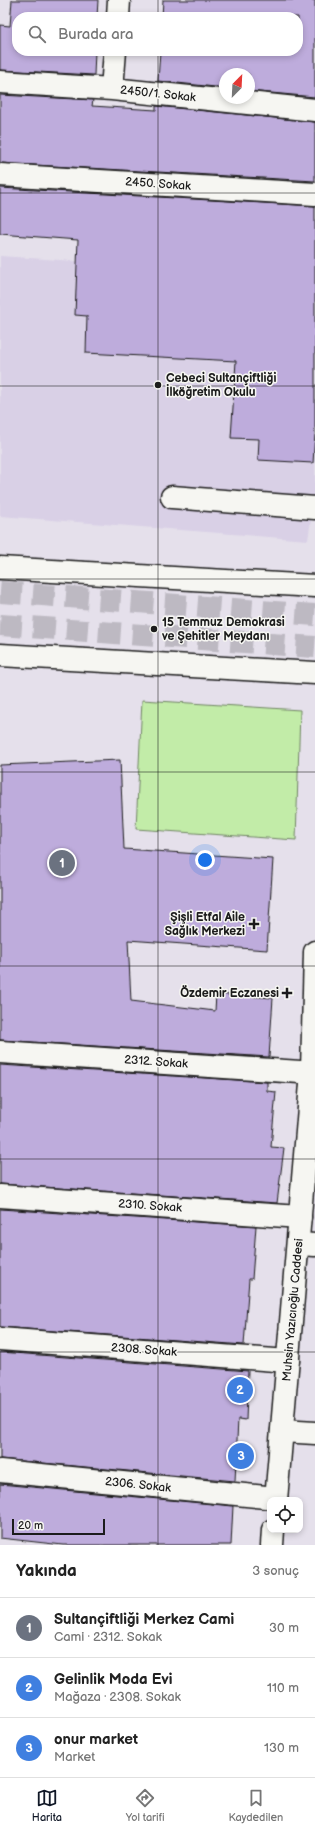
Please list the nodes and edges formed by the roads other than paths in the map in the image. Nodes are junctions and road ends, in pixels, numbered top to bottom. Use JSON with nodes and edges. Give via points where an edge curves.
{"nodes":[{"id":1,"x":119,"y":0,"type":"edge"},
{"id":2,"x":118,"y":12,"type":"edge"},
{"id":3,"x":115,"y":56,"type":"edge"},
{"id":4,"x":0,"y":82,"type":"edge"},
{"id":5,"x":112,"y":89,"type":"junction"},
{"id":6,"x":315,"y":110,"type":"edge"},
{"id":7,"x":0,"y":175,"type":"edge"},
{"id":8,"x":315,"y":194,"type":"edge"},
{"id":9,"x":172,"y":497,"type":"dead end"},
{"id":10,"x":315,"y":508,"type":"edge"},
{"id":11,"x":0,"y":568,"type":"edge"},
{"id":12,"x":315,"y":586,"type":"edge"},
{"id":13,"x":0,"y":655,"type":"edge"},
{"id":14,"x":315,"y":673,"type":"edge"},
{"id":15,"x":315,"y":952,"type":"edge"},
{"id":16,"x":0,"y":1052,"type":"edge"},
{"id":17,"x":314,"y":1072,"type":"edge"},
{"id":18,"x":0,"y":1196,"type":"edge"},
{"id":19,"x":300,"y":1217,"type":"junction"},
{"id":20,"x":307,"y":1244,"type":"edge"},
{"id":21,"x":0,"y":1339,"type":"edge"},
{"id":22,"x":288,"y":1361,"type":"junction"},
{"id":23,"x":282,"y":1431,"type":"junction"},
{"id":24,"x":315,"y":1433,"type":"edge"},
{"id":25,"x":0,"y":1471,"type":"edge"},
{"id":26,"x":276,"y":1497,"type":"edge"},
{"id":27,"x":267,"y":1498,"type":"edge"},
{"id":28,"x":273,"y":1533,"type":"edge"},
{"id":29,"x":272,"y":1545,"type":"edge"}],
"edges":[{"from":1,"to":2,"type":"street"},
{"from":3,"to":5,"type":"street"},
{"from":4,"to":5,"type":"street","name":"2450/1. Sokak"},
{"from":5,"to":6,"type":"street","name":"2450/1. Sokak"},
{"from":7,"to":8,"type":"street","name":"2450. Sokak"},
{"from":9,"to":10,"type":"street"},
{"from":11,"to":12,"type":"street"},
{"from":13,"to":14,"type":"street"},
{"from":15,"to":17,"type":"street","name":"Muhsin Yazıcıoğlu Caddesi"},
{"from":16,"to":17,"type":"street","name":"2312. Sokak"},
{"from":17,"to":19,"type":"street","name":"Muhsin Yazıcıoğlu Caddesi"},
{"from":18,"to":19,"type":"street","name":"2310. Sokak"},
{"from":19,"to":20,"type":"street","name":"Muhsin Yazıcıoğlu Caddesi"},
{"from":20,"to":22,"type":"street","name":"Muhsin Yazıcıoğlu Caddesi"},
{"from":21,"to":22,"type":"street","name":"2308. Sokak"},
{"from":22,"to":23,"type":"street","name":"Muhsin Yazıcıoğlu Caddesi"},
{"from":23,"to":24,"type":"street"},
{"from":23,"to":26,"type":"street","name":"Muhsin Yazıcıoğlu Caddesi"},
{"from":25,"to":27,"type":"street","name":"2306. Sokak"},
{"from":28,"to":29,"type":"street"}]}
